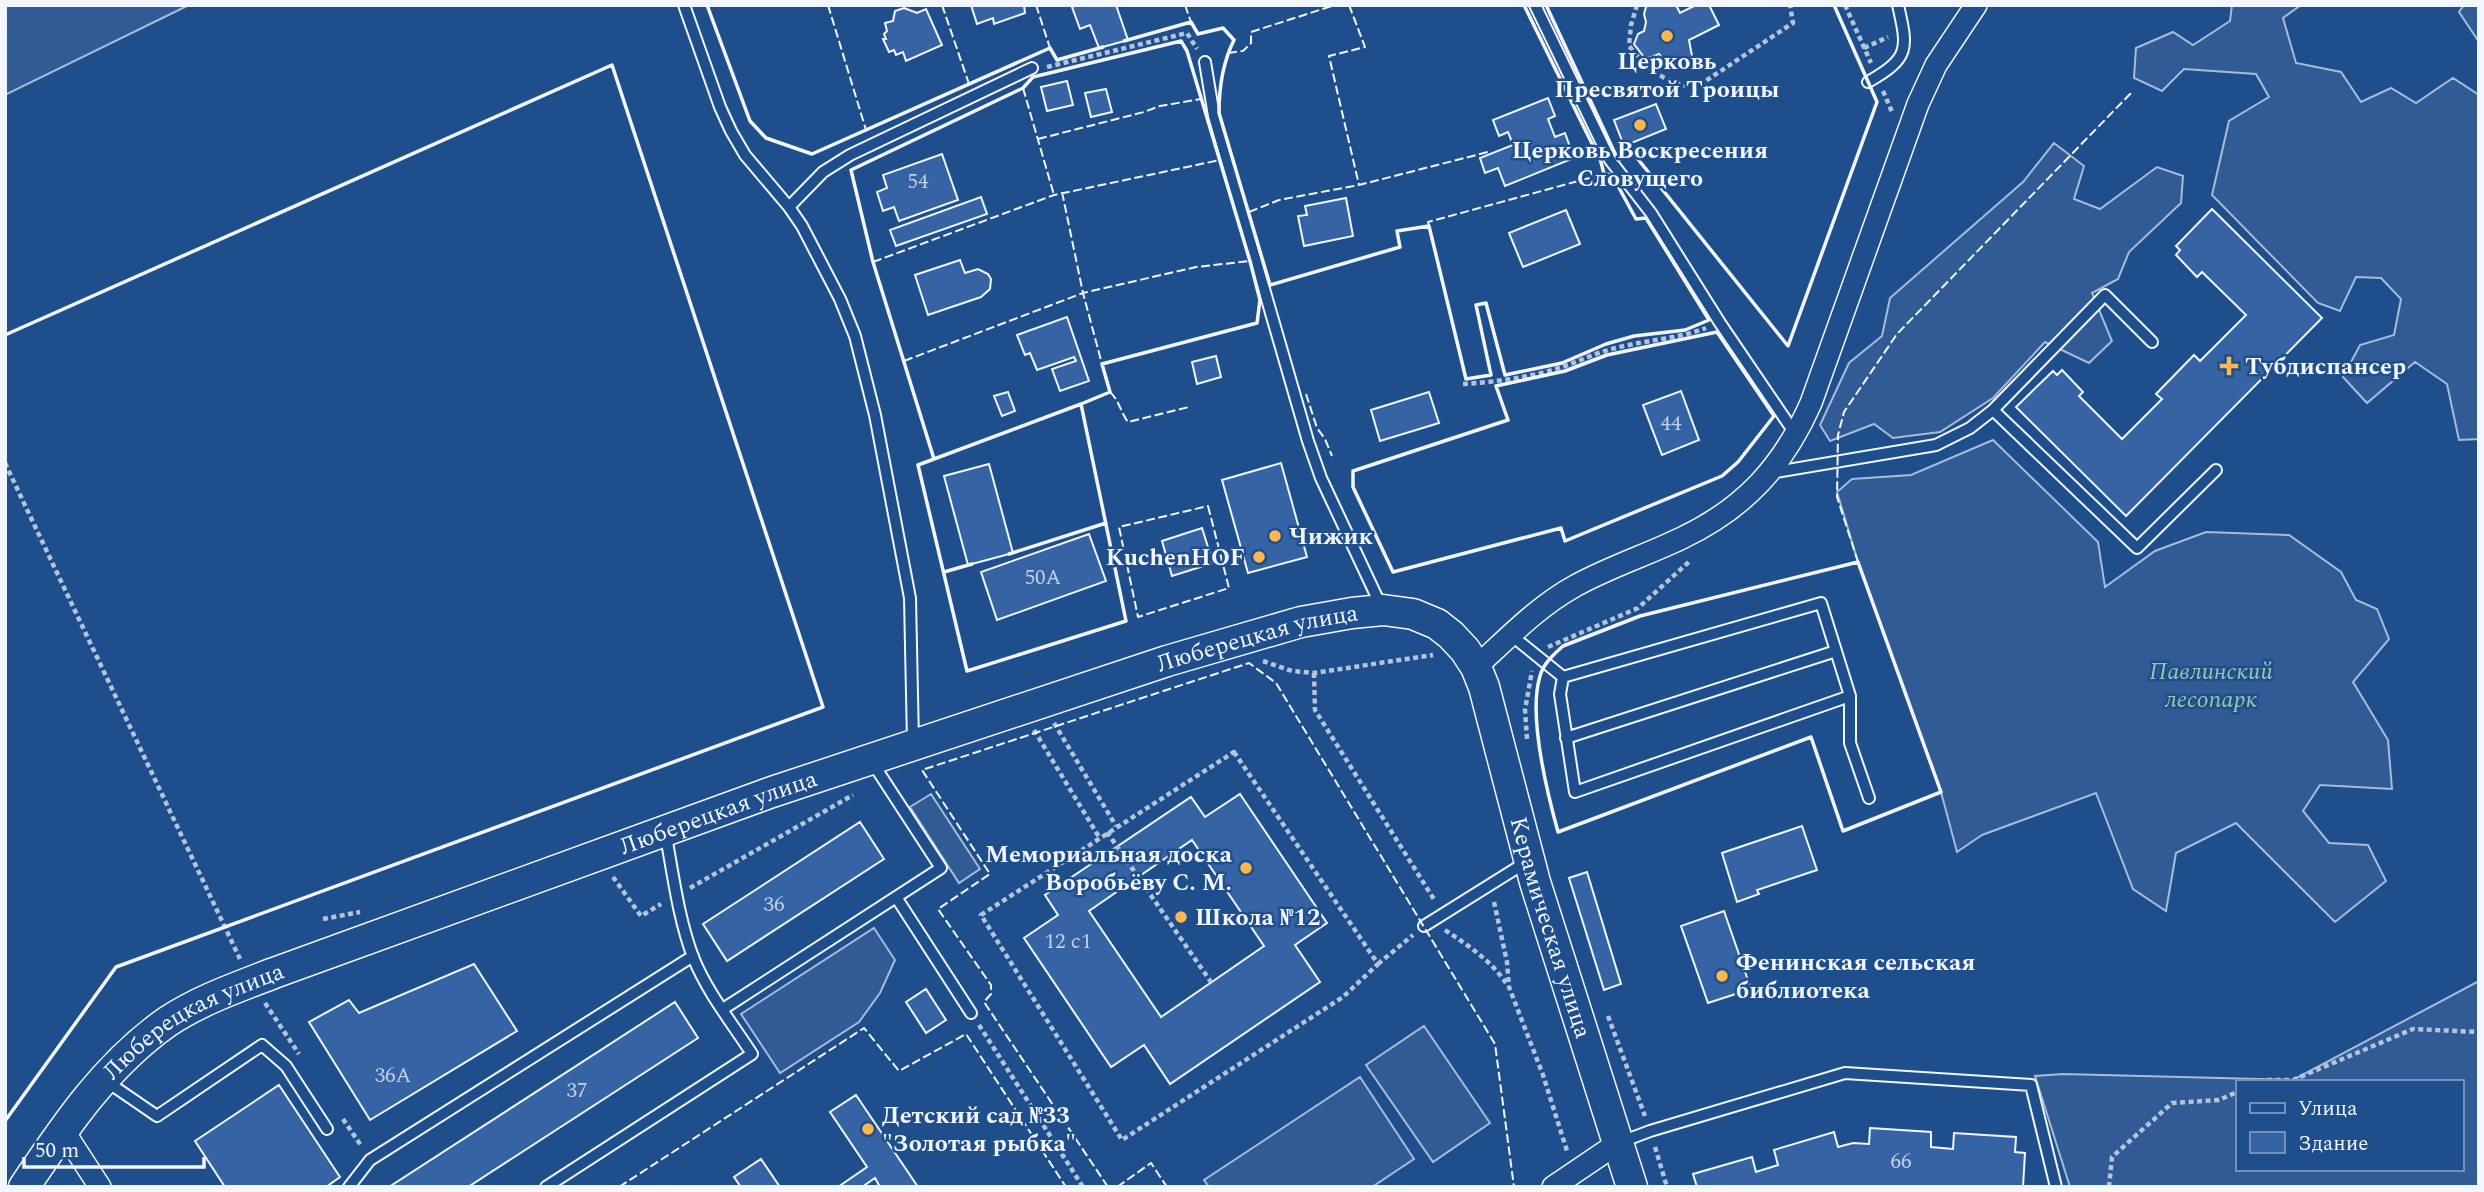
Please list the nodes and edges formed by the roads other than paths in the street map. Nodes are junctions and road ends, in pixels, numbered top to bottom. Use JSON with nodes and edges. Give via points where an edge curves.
{"nodes":[{"id":1,"x":684,"y":5,"type":"edge"},
{"id":2,"x":1535,"y":5,"type":"edge"},
{"id":3,"x":1898,"y":5,"type":"edge"},
{"id":4,"x":1976,"y":5,"type":"edge"},
{"id":5,"x":1205,"y":62,"type":"road end"},
{"id":6,"x":1032,"y":68,"type":"road end"},
{"id":7,"x":1868,"y":82,"type":"dead end"},
{"id":8,"x":789,"y":207,"type":"junction"},
{"id":9,"x":2152,"y":342,"type":"dead end"},
{"id":10,"x":1993,"y":410,"type":"junction"},
{"id":11,"x":1796,"y":435,"type":"junction"},
{"id":12,"x":2216,"y":470,"type":"dead end"},
{"id":13,"x":1770,"y":473,"type":"junction"},
{"id":14,"x":1383,"y":610,"type":"junction"},
{"id":15,"x":1511,"y":635,"type":"junction"},
{"id":16,"x":1836,"y":651,"type":"junction"},
{"id":17,"x":1471,"y":659,"type":"junction"},
{"id":18,"x":1563,"y":677,"type":"junction"},
{"id":19,"x":1850,"y":696,"type":"junction"},
{"id":20,"x":1566,"y":738,"type":"junction"},
{"id":21,"x":913,"y":744,"type":"junction"},
{"id":22,"x":876,"y":768,"type":"junction"},
{"id":23,"x":1869,"y":799,"type":"dead end"},
{"id":24,"x":665,"y":831,"type":"junction"},
{"id":25,"x":1530,"y":861,"type":"junction"},
{"id":26,"x":896,"y":897,"type":"junction"},
{"id":27,"x":1424,"y":926,"type":"road end"},
{"id":28,"x":693,"y":956,"type":"junction"},
{"id":29,"x":723,"y":1009,"type":"junction"},
{"id":30,"x":971,"y":1013,"type":"road end"},
{"id":31,"x":103,"y":1079,"type":"junction"},
{"id":32,"x":327,"y":1129,"type":"dead end"},
{"id":33,"x":63,"y":1130,"type":"junction"},
{"id":34,"x":1618,"y":1143,"type":"junction"},
{"id":35,"x":24,"y":1187,"type":"edge"},
{"id":36,"x":100,"y":1187,"type":"edge"},
{"id":37,"x":349,"y":1187,"type":"edge"},
{"id":38,"x":546,"y":1187,"type":"edge"},
{"id":39,"x":1553,"y":1187,"type":"edge"},
{"id":40,"x":1632,"y":1187,"type":"edge"},
{"id":41,"x":2056,"y":1187,"type":"edge"}],
"edges":[{"from":1,"to":8,"type":"lane","via":[[731,131]]},
{"from":2,"to":11,"type":"lane","via":[[1610,160],[1651,213]]},
{"from":3,"to":7,"type":"lane","via":[[1904,51],[1893,66]]},
{"from":4,"to":11,"type":"street","via":[[1936,65],[1919,104]]},
{"from":5,"to":14,"type":"lane","via":[[1214,116],[1308,441]]},
{"from":6,"to":8,"type":"lane","via":[[850,155],[823,172]]},
{"from":8,"to":21,"type":"lane","via":[[840,299],[865,368],[910,598]]},
{"from":9,"to":10,"type":"lane","via":[[2105,296]]},
{"from":10,"to":12,"type":"lane","via":[[2137,548]]},
{"from":10,"to":13,"type":"lane","via":[[1936,445]]},
{"from":11,"to":13,"type":"street"},
{"from":13,"to":15,"type":"street","via":[[1731,509],[1684,537],[1575,586]]},
{"from":14,"to":17,"type":"main road","name":"Люберецкая улица","via":[[1413,614],[1437,624]]},
{"from":14,"to":21,"type":"main road","name":"Люберецкая улица","via":[[1301,622],[1241,638]]},
{"from":15,"to":17,"type":"street"},
{"from":15,"to":18,"type":"lane"},
{"from":16,"to":18,"type":"lane","via":[[1821,603]]},
{"from":16,"to":19,"type":"lane"},
{"from":16,"to":20,"type":"lane"},
{"from":17,"to":25,"type":"main road","name":"Керамическая улица","via":[[1492,715]]},
{"from":18,"to":20,"type":"lane","via":[[1560,695]]},
{"from":19,"to":20,"type":"lane","via":[[1576,792]]},
{"from":19,"to":23,"type":"lane","via":[[1850,743]]},
{"from":21,"to":22,"type":"main road","name":"Люберецкая улица"},
{"from":22,"to":24,"type":"main road","name":"Люберецкая улица"},
{"from":22,"to":26,"type":"lane","via":[[941,868]]},
{"from":24,"to":28,"type":"lane"},
{"from":24,"to":31,"type":"main road","name":"Люберецкая улица","via":[[216,996],[169,1021]]},
{"from":25,"to":27,"type":"lane"},
{"from":25,"to":34,"type":"main road","name":"Керамическая улица"},
{"from":26,"to":29,"type":"lane"},
{"from":26,"to":30,"type":"lane"},
{"from":28,"to":29,"type":"lane"},
{"from":28,"to":37,"type":"lane","via":[[370,1160]]},
{"from":29,"to":38,"type":"lane","via":[[752,1054]]},
{"from":31,"to":32,"type":"lane","via":[[157,1116],[262,1045],[286,1066]]},
{"from":31,"to":33,"type":"main road","name":"Люберецкая улица"},
{"from":33,"to":35,"type":"main road","name":"Люберецкая улица"},
{"from":33,"to":36,"type":"street"},
{"from":34,"to":39,"type":"street"},
{"from":34,"to":40,"type":"main road","name":"Керамическая улица"},
{"from":34,"to":41,"type":"lane","via":[[1845,1073],[2031,1085]]}]}
